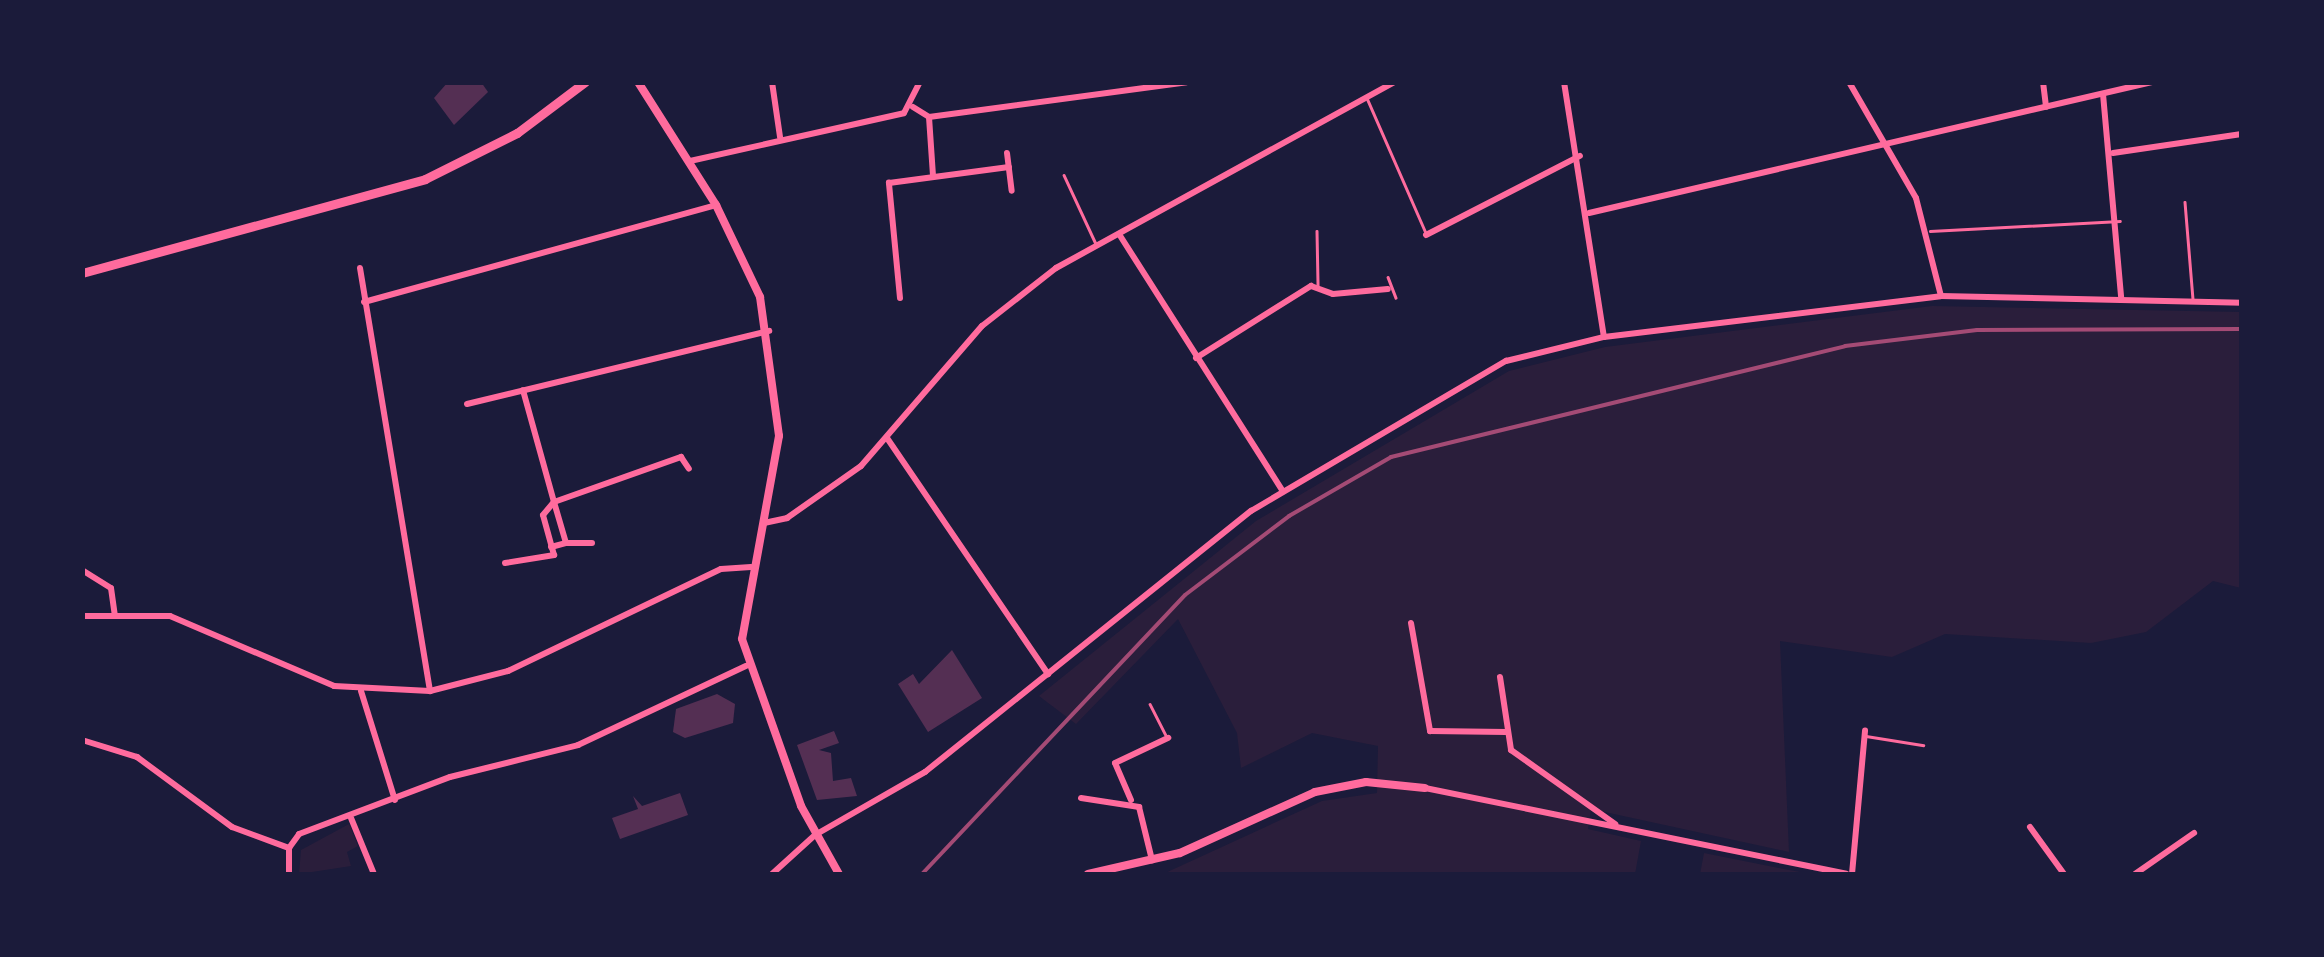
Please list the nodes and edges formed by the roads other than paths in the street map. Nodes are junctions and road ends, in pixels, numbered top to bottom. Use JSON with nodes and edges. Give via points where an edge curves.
{"nodes":[{"id":1,"x":585,"y":82,"type":"edge"},
{"id":2,"x":638,"y":82,"type":"edge"},
{"id":3,"x":772,"y":82,"type":"edge"},
{"id":4,"x":920,"y":82,"type":"edge"},
{"id":5,"x":1187,"y":82,"type":"edge"},
{"id":6,"x":1394,"y":82,"type":"edge"},
{"id":7,"x":1564,"y":82,"type":"edge"},
{"id":8,"x":1849,"y":82,"type":"edge"},
{"id":9,"x":2043,"y":82,"type":"edge"},
{"id":10,"x":2152,"y":82,"type":"edge"},
{"id":11,"x":1384,"y":85,"type":"edge"},
{"id":12,"x":2103,"y":94,"type":"junction"},
{"id":13,"x":1366,"y":97,"type":"junction"},
{"id":14,"x":913,"y":107,"type":"junction"},
{"id":15,"x":2046,"y":107,"type":"junction"},
{"id":16,"x":928,"y":117,"type":"junction"},
{"id":17,"x":2242,"y":134,"type":"edge"},
{"id":18,"x":780,"y":138,"type":"junction"},
{"id":19,"x":1881,"y":142,"type":"junction"},
{"id":20,"x":1007,"y":153,"type":"dead end"},
{"id":21,"x":2114,"y":153,"type":"junction"},
{"id":22,"x":1580,"y":156,"type":"junction"},
{"id":23,"x":690,"y":161,"type":"junction"},
{"id":24,"x":1009,"y":168,"type":"junction"},
{"id":25,"x":933,"y":176,"type":"junction"},
{"id":26,"x":1064,"y":176,"type":"dead end"},
{"id":27,"x":1012,"y":191,"type":"dead end"},
{"id":28,"x":2185,"y":202,"type":"dead end"},
{"id":29,"x":716,"y":205,"type":"junction"},
{"id":30,"x":1589,"y":212,"type":"junction"},
{"id":31,"x":2120,"y":222,"type":"junction"},
{"id":32,"x":1317,"y":231,"type":"dead end"},
{"id":33,"x":1930,"y":231,"type":"junction"},
{"id":34,"x":1118,"y":233,"type":"junction"},
{"id":35,"x":1426,"y":234,"type":"joint"},
{"id":36,"x":1096,"y":245,"type":"junction"},
{"id":37,"x":360,"y":268,"type":"dead end"},
{"id":38,"x":82,"y":273,"type":"edge"},
{"id":39,"x":1388,"y":277,"type":"dead end"},
{"id":40,"x":1318,"y":285,"type":"junction"},
{"id":41,"x":1388,"y":289,"type":"junction"},
{"id":42,"x":1941,"y":296,"type":"junction"},
{"id":43,"x":2122,"y":296,"type":"junction"},
{"id":44,"x":900,"y":298,"type":"dead end"},
{"id":45,"x":1396,"y":298,"type":"dead end"},
{"id":46,"x":2193,"y":300,"type":"junction"},
{"id":47,"x":364,"y":302,"type":"junction"},
{"id":48,"x":2242,"y":303,"type":"edge"},
{"id":49,"x":769,"y":331,"type":"junction"},
{"id":50,"x":1604,"y":337,"type":"junction"},
{"id":51,"x":1196,"y":358,"type":"junction"},
{"id":52,"x":523,"y":390,"type":"junction"},
{"id":53,"x":467,"y":404,"type":"dead end"},
{"id":54,"x":887,"y":438,"type":"junction"},
{"id":55,"x":689,"y":468,"type":"dead end"},
{"id":56,"x":1282,"y":490,"type":"junction"},
{"id":57,"x":554,"y":502,"type":"junction"},
{"id":58,"x":764,"y":523,"type":"junction"},
{"id":59,"x":592,"y":542,"type":"dead end"},
{"id":60,"x":566,"y":543,"type":"junction"},
{"id":61,"x":551,"y":547,"type":"junction"},
{"id":62,"x":505,"y":563,"type":"dead end"},
{"id":63,"x":751,"y":567,"type":"junction"},
{"id":64,"x":82,"y":570,"type":"edge"},
{"id":65,"x":115,"y":615,"type":"junction"},
{"id":66,"x":82,"y":616,"type":"edge"},
{"id":67,"x":1412,"y":622,"type":"dead end"},
{"id":68,"x":746,"y":666,"type":"junction"},
{"id":69,"x":1048,"y":674,"type":"junction"},
{"id":70,"x":1500,"y":677,"type":"dead end"},
{"id":71,"x":362,"y":691,"type":"junction"},
{"id":72,"x":430,"y":692,"type":"junction"},
{"id":73,"x":1150,"y":704,"type":"dead end"},
{"id":74,"x":1506,"y":732,"type":"junction"},
{"id":75,"x":1865,"y":734,"type":"joint"},
{"id":76,"x":1168,"y":738,"type":"junction"},
{"id":77,"x":82,"y":740,"type":"edge"},
{"id":78,"x":1923,"y":745,"type":"dead end"},
{"id":79,"x":1173,"y":749,"type":"dead end"},
{"id":80,"x":1426,"y":788,"type":"joint"},
{"id":81,"x":1081,"y":798,"type":"dead end"},
{"id":82,"x":395,"y":800,"type":"junction"},
{"id":83,"x":1132,"y":801,"type":"junction"},
{"id":84,"x":351,"y":818,"type":"junction"},
{"id":85,"x":1616,"y":825,"type":"junction"},
{"id":86,"x":2030,"y":826,"type":"dead end"},
{"id":87,"x":2194,"y":833,"type":"dead end"},
{"id":88,"x":815,"y":835,"type":"junction"},
{"id":89,"x":290,"y":848,"type":"junction"},
{"id":90,"x":1152,"y":861,"type":"junction"},
{"id":91,"x":289,"y":874,"type":"edge"},
{"id":92,"x":374,"y":874,"type":"edge"},
{"id":93,"x":772,"y":874,"type":"edge"},
{"id":94,"x":839,"y":874,"type":"edge"},
{"id":95,"x":1088,"y":874,"type":"edge"},
{"id":96,"x":1849,"y":874,"type":"edge"},
{"id":97,"x":2064,"y":874,"type":"edge"},
{"id":98,"x":2135,"y":874,"type":"edge"}],
"edges":[{"from":1,"to":38,"type":"main road","via":[[517,133],[425,180]]},
{"from":2,"to":23,"type":"street"},
{"from":3,"to":18,"type":"street"},
{"from":4,"to":14,"type":"street"},
{"from":5,"to":16,"type":"street"},
{"from":6,"to":11,"type":"street"},
{"from":7,"to":22,"type":"street"},
{"from":8,"to":19,"type":"street"},
{"from":9,"to":15,"type":"street"},
{"from":10,"to":12,"type":"street"},
{"from":11,"to":13,"type":"street"},
{"from":12,"to":15,"type":"street"},
{"from":12,"to":21,"type":"street"},
{"from":13,"to":34,"type":"street"},
{"from":13,"to":35,"type":"lane"},
{"from":14,"to":16,"type":"street"},
{"from":14,"to":18,"type":"street"},
{"from":15,"to":19,"type":"street"},
{"from":16,"to":25,"type":"street"},
{"from":17,"to":21,"type":"street"},
{"from":18,"to":23,"type":"street"},
{"from":19,"to":30,"type":"street"},
{"from":19,"to":33,"type":"street"},
{"from":20,"to":24,"type":"street"},
{"from":21,"to":31,"type":"street"},
{"from":22,"to":30,"type":"street"},
{"from":22,"to":35,"type":"street"},
{"from":23,"to":29,"type":"street"},
{"from":24,"to":25,"type":"street"},
{"from":24,"to":27,"type":"street"},
{"from":25,"to":44,"type":"street","via":[[889,184]]},
{"from":26,"to":36,"type":"lane"},
{"from":28,"to":46,"type":"lane"},
{"from":29,"to":47,"type":"street"},
{"from":29,"to":49,"type":"street"},
{"from":30,"to":50,"type":"street"},
{"from":31,"to":33,"type":"lane"},
{"from":31,"to":43,"type":"street"},
{"from":32,"to":40,"type":"lane"},
{"from":33,"to":42,"type":"street"},
{"from":34,"to":36,"type":"street"},
{"from":34,"to":51,"type":"street"},
{"from":36,"to":54,"type":"street","via":[[982,326]]},
{"from":37,"to":47,"type":"street"},
{"from":39,"to":41,"type":"lane"},
{"from":40,"to":41,"type":"street","via":[[1333,294]]},
{"from":40,"to":51,"type":"street"},
{"from":41,"to":45,"type":"lane"},
{"from":42,"to":43,"type":"street"},
{"from":42,"to":50,"type":"street"},
{"from":43,"to":46,"type":"street"},
{"from":46,"to":48,"type":"street"},
{"from":47,"to":72,"type":"street"},
{"from":49,"to":52,"type":"street"},
{"from":49,"to":58,"type":"street","via":[[779,436]]},
{"from":50,"to":56,"type":"street","via":[[1477,375]]},
{"from":51,"to":56,"type":"street"},
{"from":52,"to":53,"type":"street"},
{"from":52,"to":57,"type":"street"},
{"from":54,"to":58,"type":"street","via":[[844,480]]},
{"from":54,"to":69,"type":"street"},
{"from":55,"to":57,"type":"street","via":[[681,457]]},
{"from":56,"to":69,"type":"street"},
{"from":57,"to":60,"type":"street"},
{"from":57,"to":61,"type":"street","via":[[543,515]]},
{"from":58,"to":63,"type":"street"},
{"from":59,"to":60,"type":"street"},
{"from":60,"to":61,"type":"street"},
{"from":61,"to":62,"type":"street","via":[[554,554]]},
{"from":63,"to":68,"type":"street"},
{"from":63,"to":72,"type":"street","via":[[722,568],[508,671]]},
{"from":64,"to":65,"type":"street","via":[[111,588]]},
{"from":65,"to":66,"type":"street"},
{"from":65,"to":71,"type":"street","via":[[191,622],[320,682]]},
{"from":67,"to":74,"type":"street","via":[[1430,731]]},
{"from":68,"to":82,"type":"street","via":[[578,745]]},
{"from":68,"to":88,"type":"street"},
{"from":69,"to":88,"type":"street","via":[[926,772]]},
{"from":70,"to":74,"type":"street"},
{"from":71,"to":72,"type":"street"},
{"from":71,"to":82,"type":"street"},
{"from":73,"to":76,"type":"lane"},
{"from":74,"to":85,"type":"street","via":[[1522,761]]},
{"from":75,"to":78,"type":"lane"},
{"from":75,"to":96,"type":"street"},
{"from":76,"to":79,"type":"lane"},
{"from":76,"to":83,"type":"street","via":[[1115,763]]},
{"from":77,"to":89,"type":"street","via":[[137,757],[232,827]]},
{"from":80,"to":85,"type":"street"},
{"from":80,"to":90,"type":"street","via":[[1366,782],[1315,792]]},
{"from":81,"to":83,"type":"street"},
{"from":82,"to":84,"type":"street"},
{"from":83,"to":90,"type":"street","via":[[1150,832]]},
{"from":84,"to":89,"type":"street","via":[[300,834]]},
{"from":84,"to":92,"type":"street"},
{"from":85,"to":96,"type":"street"},
{"from":86,"to":97,"type":"street"},
{"from":87,"to":98,"type":"street"},
{"from":88,"to":93,"type":"street"},
{"from":88,"to":94,"type":"street"},
{"from":89,"to":91,"type":"street"},
{"from":90,"to":95,"type":"street"}]}
